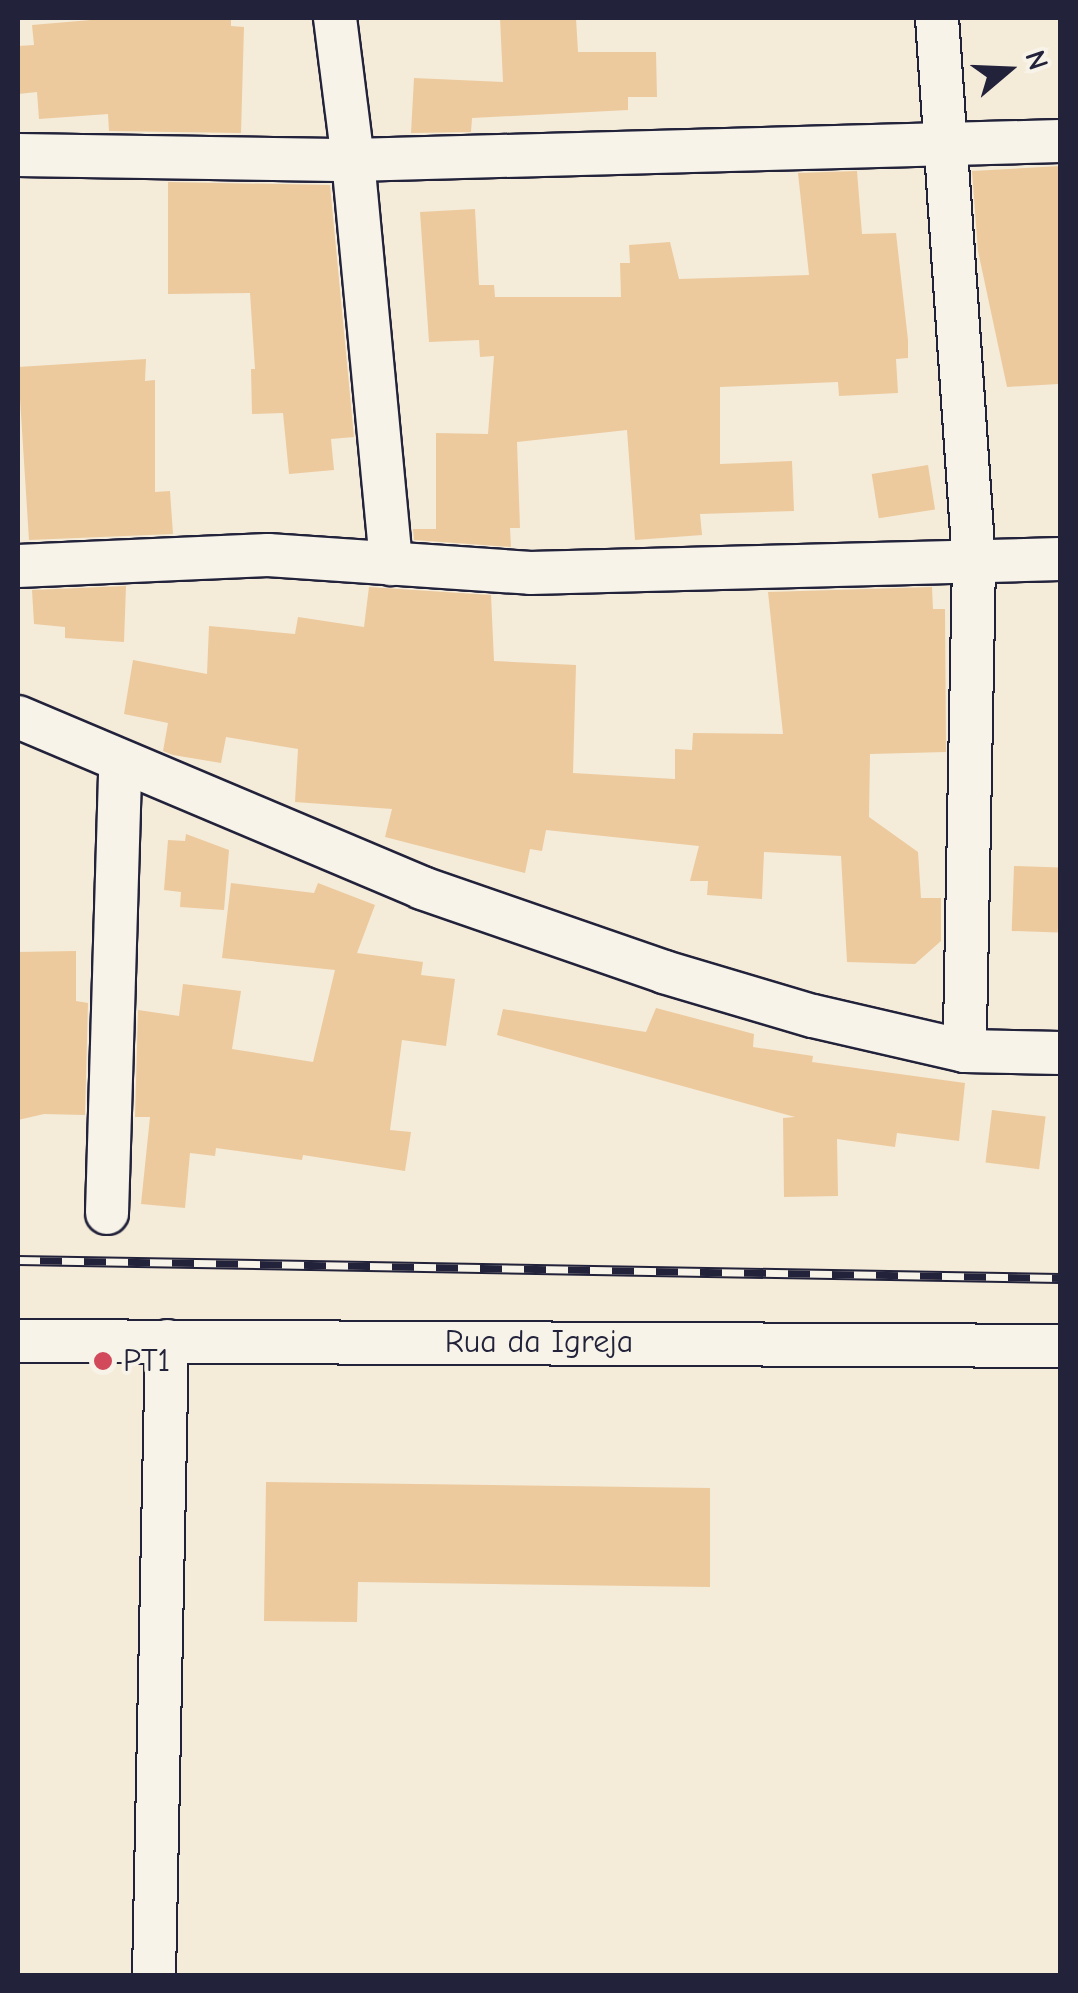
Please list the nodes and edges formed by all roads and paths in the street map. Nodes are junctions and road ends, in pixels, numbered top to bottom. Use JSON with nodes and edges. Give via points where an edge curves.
{"nodes":[{"id":1,"x":334,"y":18,"type":"edge"},
{"id":2,"x":937,"y":18,"type":"edge"},
{"id":3,"x":1060,"y":141,"type":"edge"},
{"id":4,"x":943,"y":146,"type":"junction"},
{"id":5,"x":18,"y":155,"type":"edge"},
{"id":6,"x":353,"y":160,"type":"junction"},
{"id":7,"x":1060,"y":559,"type":"edge"},
{"id":8,"x":974,"y":562,"type":"junction"},
{"id":9,"x":391,"y":564,"type":"junction"},
{"id":10,"x":18,"y":566,"type":"edge"},
{"id":11,"x":18,"y":717,"type":"edge"},
{"id":12,"x":120,"y":763,"type":"junction"},
{"id":13,"x":965,"y":1050,"type":"junction"},
{"id":14,"x":1060,"y":1053,"type":"edge"},
{"id":15,"x":107,"y":1213,"type":"dead end"},
{"id":16,"x":18,"y":1341,"type":"edge"},
{"id":17,"x":168,"y":1342,"type":"junction"},
{"id":18,"x":1060,"y":1346,"type":"edge"},
{"id":19,"x":154,"y":1976,"type":"edge"}],
"edges":[{"from":1,"to":6,"type":"street"},
{"from":2,"to":4,"type":"street"},
{"from":3,"to":4,"type":"street"},
{"from":4,"to":6,"type":"street"},
{"from":4,"to":8,"type":"street"},
{"from":5,"to":6,"type":"street"},
{"from":6,"to":9,"type":"street"},
{"from":7,"to":8,"type":"street"},
{"from":8,"to":9,"type":"street","via":[[530,573]]},
{"from":8,"to":13,"type":"street"},
{"from":9,"to":10,"type":"street","via":[[268,555]]},
{"from":11,"to":12,"type":"street"},
{"from":12,"to":13,"type":"street","via":[[422,888],[664,972],[813,1016]]},
{"from":12,"to":15,"type":"street"},
{"from":13,"to":14,"type":"street"},
{"from":16,"to":17,"type":"street","name":"Rua da Igreja"},
{"from":17,"to":18,"type":"street","name":"Rua da Igreja"},
{"from":17,"to":19,"type":"street"}]}
